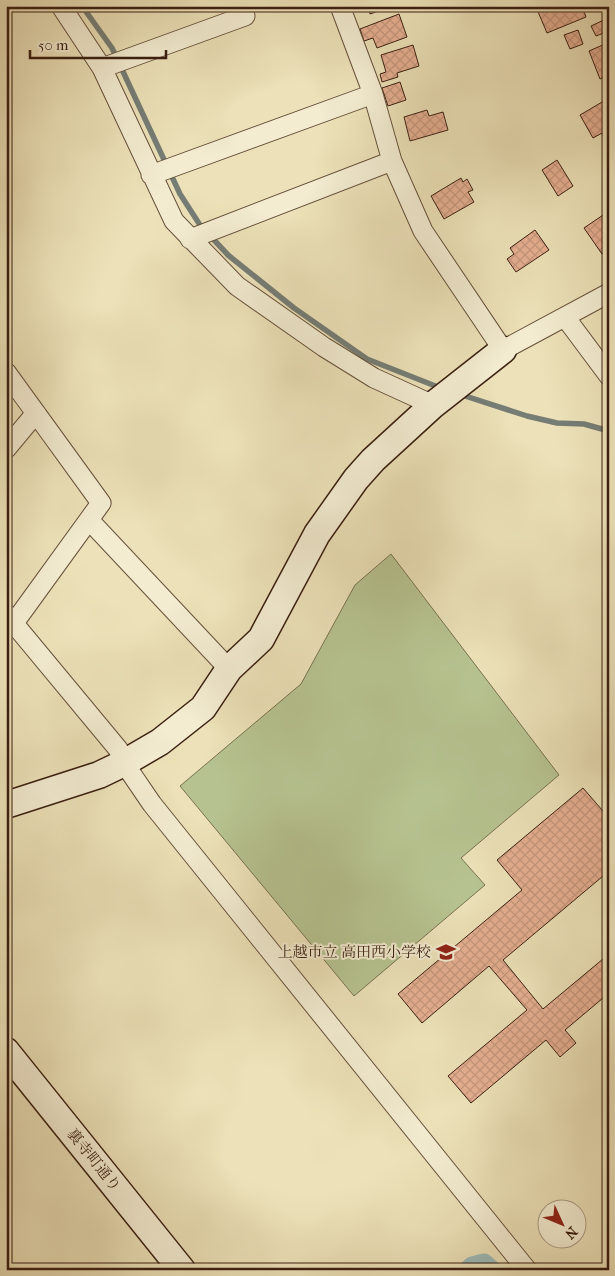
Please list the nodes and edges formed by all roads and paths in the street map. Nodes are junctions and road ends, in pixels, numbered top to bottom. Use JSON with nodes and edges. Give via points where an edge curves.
{"nodes":[{"id":1,"x":61,"y":6,"type":"edge"},
{"id":2,"x":241,"y":6,"type":"edge"},
{"id":3,"x":340,"y":6,"type":"edge"},
{"id":4,"x":102,"y":68,"type":"junction"},
{"id":5,"x":373,"y":94,"type":"junction"},
{"id":6,"x":392,"y":161,"type":"junction"},
{"id":7,"x":151,"y":175,"type":"junction"},
{"id":8,"x":190,"y":239,"type":"junction"},
{"id":9,"x":609,"y":293,"type":"edge"},
{"id":10,"x":565,"y":317,"type":"junction"},
{"id":11,"x":503,"y":350,"type":"junction"},
{"id":12,"x":6,"y":372,"type":"edge"},
{"id":13,"x":609,"y":376,"type":"edge"},
{"id":14,"x":433,"y":405,"type":"junction"},
{"id":15,"x":36,"y":413,"type":"junction"},
{"id":16,"x":6,"y":449,"type":"edge"},
{"id":17,"x":90,"y":521,"type":"junction"},
{"id":18,"x":10,"y":618,"type":"edge"},
{"id":19,"x":229,"y":669,"type":"junction"},
{"id":20,"x":124,"y":763,"type":"junction"},
{"id":21,"x":6,"y":805,"type":"edge"},
{"id":22,"x":6,"y":1051,"type":"edge"},
{"id":23,"x":182,"y":1270,"type":"edge"},
{"id":24,"x":527,"y":1270,"type":"edge"}],
"edges":[{"from":1,"to":4,"type":"street"},
{"from":2,"to":4,"type":"street","via":[[245,16]]},
{"from":3,"to":5,"type":"street"},
{"from":4,"to":7,"type":"street"},
{"from":5,"to":6,"type":"street"},
{"from":5,"to":7,"type":"street"},
{"from":6,"to":8,"type":"street"},
{"from":6,"to":11,"type":"street","via":[[423,231]]},
{"from":7,"to":8,"type":"street","via":[[174,221]]},
{"from":8,"to":14,"type":"street","via":[[237,286],[324,347],[374,378]]},
{"from":9,"to":10,"type":"street"},
{"from":10,"to":11,"type":"street"},
{"from":10,"to":13,"type":"street"},
{"from":11,"to":14,"type":"street"},
{"from":12,"to":15,"type":"street"},
{"from":14,"to":19,"type":"street","via":[[373,460],[341,497],[261,639]]},
{"from":15,"to":16,"type":"street"},
{"from":15,"to":17,"type":"street","via":[[101,503]]},
{"from":17,"to":18,"type":"street"},
{"from":17,"to":19,"type":"street"},
{"from":18,"to":20,"type":"street","via":[[118,749]]},
{"from":19,"to":20,"type":"street","via":[[203,708],[160,742]]},
{"from":20,"to":21,"type":"street","via":[[99,776]]},
{"from":20,"to":24,"type":"street","via":[[152,804]]},
{"from":22,"to":23,"type":"street","name":"裏寺町通り"}]}
